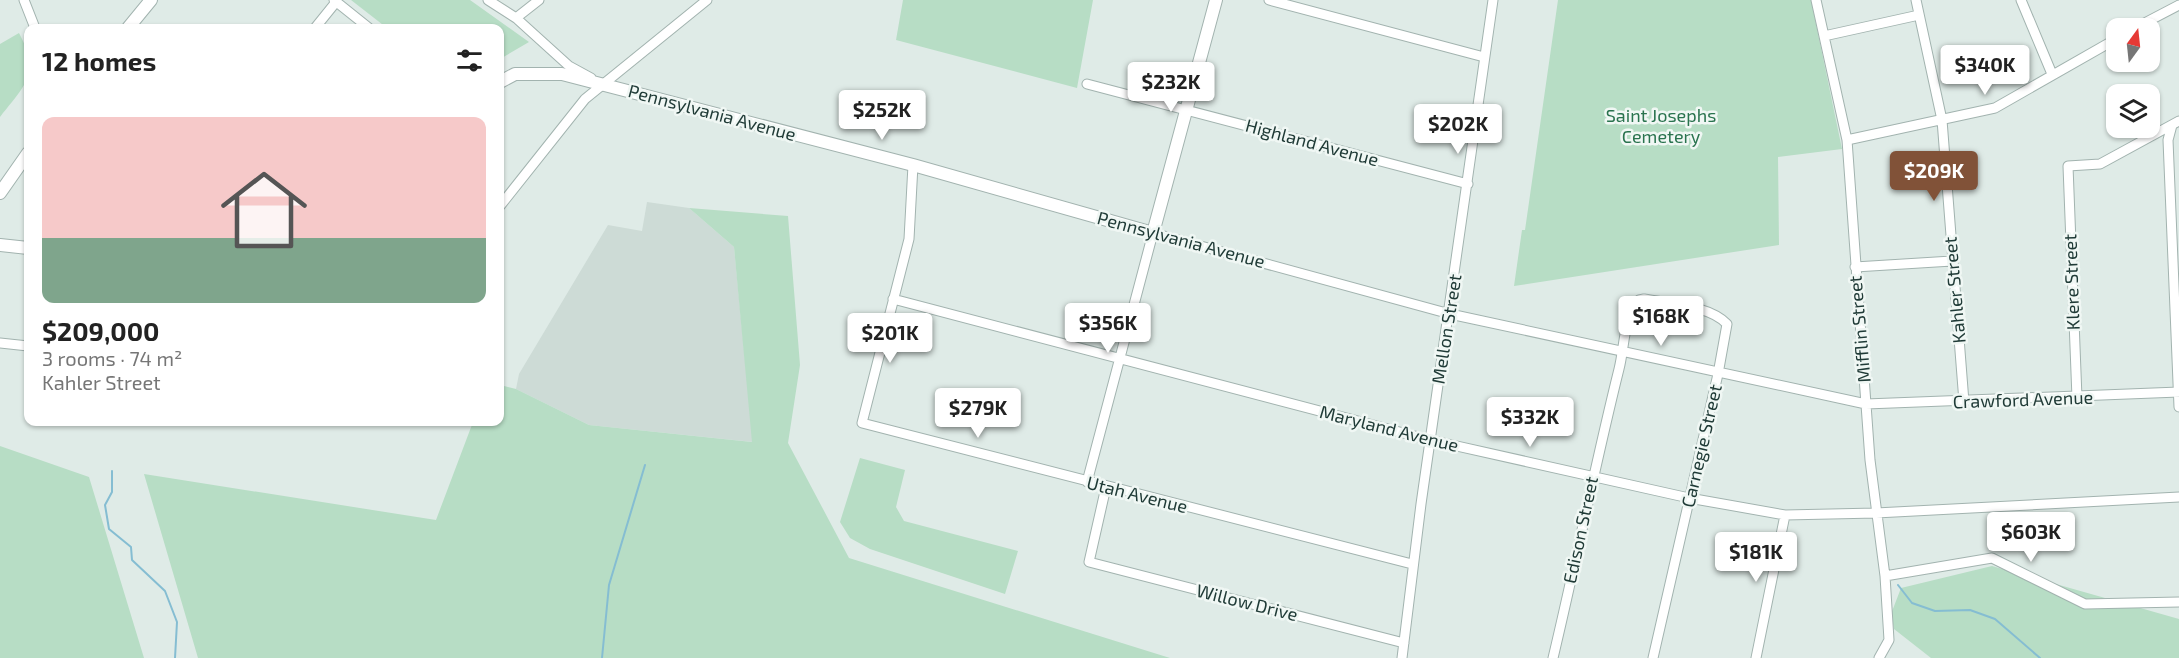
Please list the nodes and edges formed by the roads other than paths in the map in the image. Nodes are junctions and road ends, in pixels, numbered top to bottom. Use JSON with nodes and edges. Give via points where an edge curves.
{"nodes":[{"id":1,"x":24,"y":0,"type":"edge"},
{"id":2,"x":151,"y":0,"type":"edge"},
{"id":3,"x":488,"y":0,"type":"edge"},
{"id":4,"x":538,"y":0,"type":"edge"},
{"id":5,"x":707,"y":0,"type":"edge"},
{"id":6,"x":1216,"y":0,"type":"edge"},
{"id":7,"x":1269,"y":0,"type":"edge"},
{"id":8,"x":1493,"y":0,"type":"edge"},
{"id":9,"x":1816,"y":0,"type":"edge"},
{"id":10,"x":1916,"y":0,"type":"edge"},
{"id":11,"x":2021,"y":0,"type":"edge"},
{"id":12,"x":335,"y":1,"type":"edge"},
{"id":13,"x":504,"y":5,"type":"edge"},
{"id":14,"x":2179,"y":5,"type":"edge"},
{"id":15,"x":1919,"y":15,"type":"junction"},
{"id":16,"x":516,"y":18,"type":"junction"},
{"id":17,"x":2154,"y":18,"type":"edge"},
{"id":18,"x":33,"y":24,"type":"edge"},
{"id":19,"x":131,"y":24,"type":"edge"},
{"id":20,"x":318,"y":24,"type":"edge"},
{"id":21,"x":364,"y":24,"type":"edge"},
{"id":22,"x":1824,"y":36,"type":"junction"},
{"id":23,"x":2106,"y":44,"type":"edge"},
{"id":24,"x":1484,"y":57,"type":"junction"},
{"id":25,"x":2052,"y":74,"type":"junction"},
{"id":26,"x":504,"y":80,"type":"edge"},
{"id":27,"x":601,"y":84,"type":"junction"},
{"id":28,"x":1087,"y":84,"type":"dead end"},
{"id":29,"x":1187,"y":110,"type":"junction"},
{"id":30,"x":1941,"y":120,"type":"junction"},
{"id":31,"x":2176,"y":123,"type":"edge"},
{"id":32,"x":1847,"y":140,"type":"junction"},
{"id":33,"x":24,"y":159,"type":"edge"},
{"id":34,"x":913,"y":165,"type":"junction"},
{"id":35,"x":1468,"y":184,"type":"junction"},
{"id":36,"x":0,"y":193,"type":"edge"},
{"id":37,"x":504,"y":201,"type":"edge"},
{"id":38,"x":1153,"y":233,"type":"junction"},
{"id":39,"x":0,"y":245,"type":"edge"},
{"id":40,"x":24,"y":248,"type":"edge"},
{"id":41,"x":1952,"y":261,"type":"junction"},
{"id":42,"x":1855,"y":267,"type":"junction"},
{"id":43,"x":893,"y":299,"type":"junction"},
{"id":44,"x":1450,"y":314,"type":"junction"},
{"id":45,"x":1626,"y":333,"type":"joint"},
{"id":46,"x":0,"y":343,"type":"edge"},
{"id":47,"x":24,"y":346,"type":"edge"},
{"id":48,"x":1623,"y":352,"type":"junction"},
{"id":49,"x":1120,"y":360,"type":"junction"},
{"id":50,"x":1718,"y":374,"type":"junction"},
{"id":51,"x":2178,"y":392,"type":"edge"},
{"id":52,"x":2077,"y":398,"type":"junction"},
{"id":53,"x":1964,"y":402,"type":"junction"},
{"id":54,"x":1866,"y":404,"type":"junction"},
{"id":55,"x":2179,"y":407,"type":"edge"},
{"id":56,"x":1430,"y":440,"type":"junction"},
{"id":57,"x":1592,"y":474,"type":"junction"},
{"id":58,"x":1087,"y":482,"type":"junction"},
{"id":59,"x":1106,"y":488,"type":"junction"},
{"id":60,"x":1689,"y":498,"type":"junction"},
{"id":61,"x":2179,"y":498,"type":"edge"},
{"id":62,"x":1876,"y":513,"type":"junction"},
{"id":63,"x":1785,"y":515,"type":"junction"},
{"id":64,"x":1412,"y":564,"type":"junction"},
{"id":65,"x":1885,"y":576,"type":"junction"},
{"id":66,"x":2179,"y":602,"type":"edge"},
{"id":67,"x":1404,"y":644,"type":"junction"},
{"id":68,"x":1402,"y":658,"type":"edge"},
{"id":69,"x":1552,"y":658,"type":"edge"},
{"id":70,"x":1653,"y":658,"type":"edge"},
{"id":71,"x":1756,"y":658,"type":"edge"},
{"id":72,"x":1879,"y":658,"type":"edge"}],
"edges":[{"from":1,"to":18,"type":"street"},
{"from":2,"to":19,"type":"street"},
{"from":3,"to":13,"type":"street"},
{"from":4,"to":16,"type":"street"},
{"from":5,"to":27,"type":"street"},
{"from":6,"to":29,"type":"street"},
{"from":7,"to":24,"type":"street"},
{"from":8,"to":24,"type":"street","name":"Mellon Street"},
{"from":9,"to":22,"type":"street","name":"Mifflin Street"},
{"from":10,"to":15,"type":"street","name":"Kahler Street"},
{"from":11,"to":25,"type":"street"},
{"from":12,"to":20,"type":"street"},
{"from":12,"to":21,"type":"street"},
{"from":13,"to":16,"type":"street"},
{"from":14,"to":17,"type":"street"},
{"from":15,"to":22,"type":"street"},
{"from":15,"to":30,"type":"street","name":"Kahler Street"},
{"from":16,"to":27,"type":"street","via":[[569,66]]},
{"from":22,"to":32,"type":"street","name":"Mifflin Street"},
{"from":23,"to":25,"type":"street"},
{"from":24,"to":35,"type":"street","name":"Mellon Street"},
{"from":25,"to":30,"type":"street","via":[[1995,108]]},
{"from":26,"to":27,"type":"street","name":"Pennsylvania Avenue","via":[[515,74],[562,74]]},
{"from":27,"to":34,"type":"street","name":"Pennsylvania Avenue"},
{"from":27,"to":37,"type":"street"},
{"from":28,"to":29,"type":"street","name":"Highland Avenue"},
{"from":29,"to":35,"type":"street","name":"Highland Avenue"},
{"from":29,"to":38,"type":"street"},
{"from":30,"to":32,"type":"street"},
{"from":30,"to":41,"type":"street","name":"Kahler Street"},
{"from":31,"to":51,"type":"street","via":[[2168,140]]},
{"from":31,"to":52,"type":"street","name":"Klere Street","via":[[2100,164],[2068,166]]},
{"from":32,"to":42,"type":"street","name":"Mifflin Street"},
{"from":33,"to":36,"type":"street"},
{"from":34,"to":38,"type":"street","name":"Pennsylvania Avenue"},
{"from":34,"to":43,"type":"street","via":[[909,235]]},
{"from":35,"to":44,"type":"street","name":"Mellon Street"},
{"from":38,"to":44,"type":"street","name":"Pennsylvania Avenue"},
{"from":38,"to":49,"type":"street"},
{"from":39,"to":40,"type":"street"},
{"from":41,"to":42,"type":"street"},
{"from":41,"to":53,"type":"street","name":"Kahler Street"},
{"from":42,"to":54,"type":"street","name":"Mifflin Street"},
{"from":43,"to":49,"type":"street","name":"Maryland Avenue"},
{"from":43,"to":58,"type":"street","name":"Utah Avenue","via":[[862,423]]},
{"from":44,"to":48,"type":"street","name":"Pennsylvania Avenue"},
{"from":44,"to":56,"type":"street","name":"Mellon Street"},
{"from":45,"to":48,"type":"street","name":"Edison Street"},
{"from":45,"to":50,"type":"street","name":"Carnegie Street","via":[[1628,317],[1639,300],[1721,318],[1727,324]]},
{"from":46,"to":47,"type":"street"},
{"from":48,"to":50,"type":"street","name":"Pennsylvania Avenue"},
{"from":48,"to":57,"type":"street","name":"Edison Street"},
{"from":49,"to":56,"type":"street","name":"Maryland Avenue"},
{"from":49,"to":58,"type":"street"},
{"from":50,"to":54,"type":"street","name":"Pennsylvania Avenue"},
{"from":50,"to":60,"type":"street","name":"Carnegie Street"},
{"from":51,"to":52,"type":"street","name":"Crawford Avenue"},
{"from":51,"to":55,"type":"street"},
{"from":52,"to":53,"type":"street","name":"Crawford Avenue"},
{"from":53,"to":54,"type":"street","name":"Crawford Avenue"},
{"from":54,"to":62,"type":"street","name":"Mifflin Street"},
{"from":56,"to":57,"type":"street","name":"Maryland Avenue"},
{"from":56,"to":64,"type":"street","name":"Mellon Street"},
{"from":57,"to":60,"type":"street","name":"Maryland Avenue"},
{"from":57,"to":69,"type":"street","name":"Edison Street"},
{"from":58,"to":59,"type":"street","name":"Utah Avenue"},
{"from":59,"to":64,"type":"street","name":"Utah Avenue"},
{"from":59,"to":67,"type":"street","name":"Willow Drive","via":[[1089,562]]},
{"from":60,"to":63,"type":"street","name":"Maryland Avenue"},
{"from":60,"to":70,"type":"street","name":"Carnegie Street"},
{"from":61,"to":62,"type":"street","name":"Maryland Avenue"},
{"from":62,"to":63,"type":"street","name":"Maryland Avenue"},
{"from":62,"to":65,"type":"street","name":"Mifflin Street"},
{"from":63,"to":71,"type":"street"},
{"from":64,"to":67,"type":"street","name":"Mellon Street"},
{"from":65,"to":66,"type":"street","via":[[1992,558],[2085,604]]},
{"from":65,"to":72,"type":"street","name":"Mifflin Street","via":[[1889,640]]},
{"from":67,"to":68,"type":"street","name":"Mellon Street"}]}
